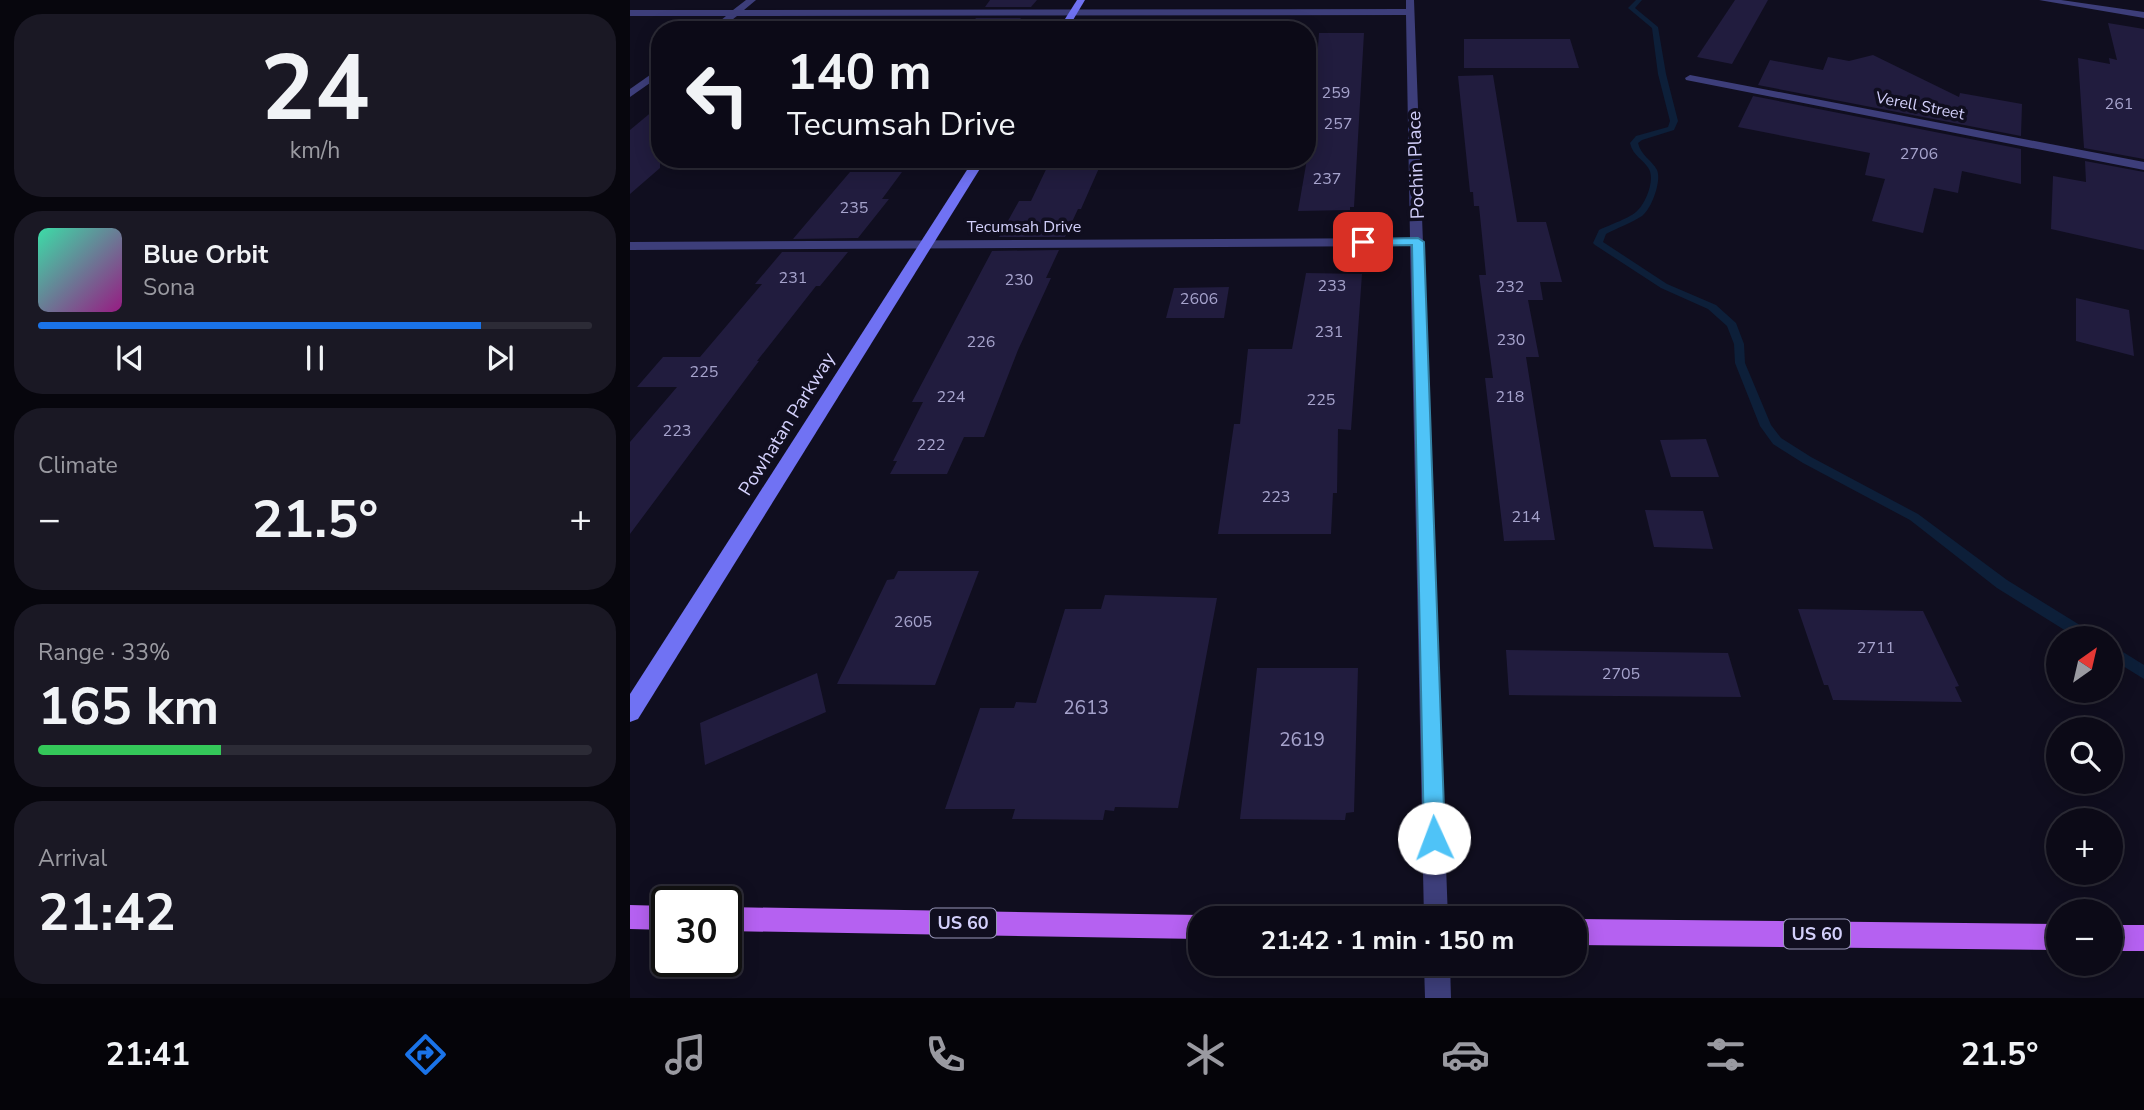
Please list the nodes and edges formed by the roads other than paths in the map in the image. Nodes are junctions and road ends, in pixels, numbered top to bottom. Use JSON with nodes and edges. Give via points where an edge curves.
{"nodes":[{"id":1,"x":752,"y":0,"type":"edge"},
{"id":2,"x":1082,"y":0,"type":"edge"},
{"id":3,"x":2043,"y":0,"type":"edge"},
{"id":4,"x":1410,"y":6,"type":"edge"},
{"id":5,"x":630,"y":13,"type":"edge"},
{"id":6,"x":735,"y":13,"type":"junction"},
{"id":7,"x":1073,"y":13,"type":"junction"},
{"id":8,"x":2144,"y":15,"type":"edge"},
{"id":9,"x":725,"y":21,"type":"edge"},
{"id":10,"x":1068,"y":21,"type":"edge"},
{"id":11,"x":651,"y":78,"type":"edge"},
{"id":12,"x":1690,"y":78,"type":"dead end"},
{"id":13,"x":630,"y":94,"type":"edge"},
{"id":14,"x":2144,"y":166,"type":"edge"},
{"id":15,"x":974,"y":168,"type":"edge"},
{"id":16,"x":1418,"y":242,"type":"junction"},
{"id":17,"x":926,"y":245,"type":"junction"},
{"id":18,"x":630,"y":246,"type":"edge"},
{"id":19,"x":630,"y":712,"type":"edge"},
{"id":20,"x":1436,"y":906,"type":"edge"},
{"id":21,"x":630,"y":918,"type":"edge"},
{"id":22,"x":651,"y":918,"type":"edge"},
{"id":23,"x":742,"y":919,"type":"edge"},
{"id":24,"x":1188,"y":927,"type":"edge"},
{"id":25,"x":1587,"y":933,"type":"edge"},
{"id":26,"x":2046,"y":937,"type":"edge"},
{"id":27,"x":2123,"y":938,"type":"edge"},
{"id":28,"x":2144,"y":938,"type":"edge"},
{"id":29,"x":1437,"y":976,"type":"edge"},
{"id":30,"x":1438,"y":998,"type":"edge"}],
"edges":[{"from":1,"to":6,"type":"street"},
{"from":2,"to":7,"type":"main road"},
{"from":3,"to":8,"type":"street"},
{"from":4,"to":7,"type":"street"},
{"from":4,"to":16,"type":"street","name":"Pochin Place"},
{"from":5,"to":6,"type":"street"},
{"from":6,"to":7,"type":"street"},
{"from":6,"to":9,"type":"street"},
{"from":7,"to":10,"type":"main road"},
{"from":11,"to":13,"type":"street"},
{"from":12,"to":14,"type":"street","name":"Verell Street"},
{"from":15,"to":17,"type":"main road","name":"Powhatan Parkway"},
{"from":16,"to":17,"type":"street","name":"Tecumsah Drive"},
{"from":16,"to":20,"type":"street","name":"Pochin Place"},
{"from":17,"to":18,"type":"street","name":"Tecumsah Drive"},
{"from":17,"to":19,"type":"main road","name":"Powhatan Parkway"},
{"from":21,"to":22,"type":"main road"},
{"from":23,"to":24,"type":"main road","number":"US 60"},
{"from":25,"to":26,"type":"main road","number":"US 60"},
{"from":27,"to":28,"type":"main road"},
{"from":29,"to":30,"type":"street"}]}
